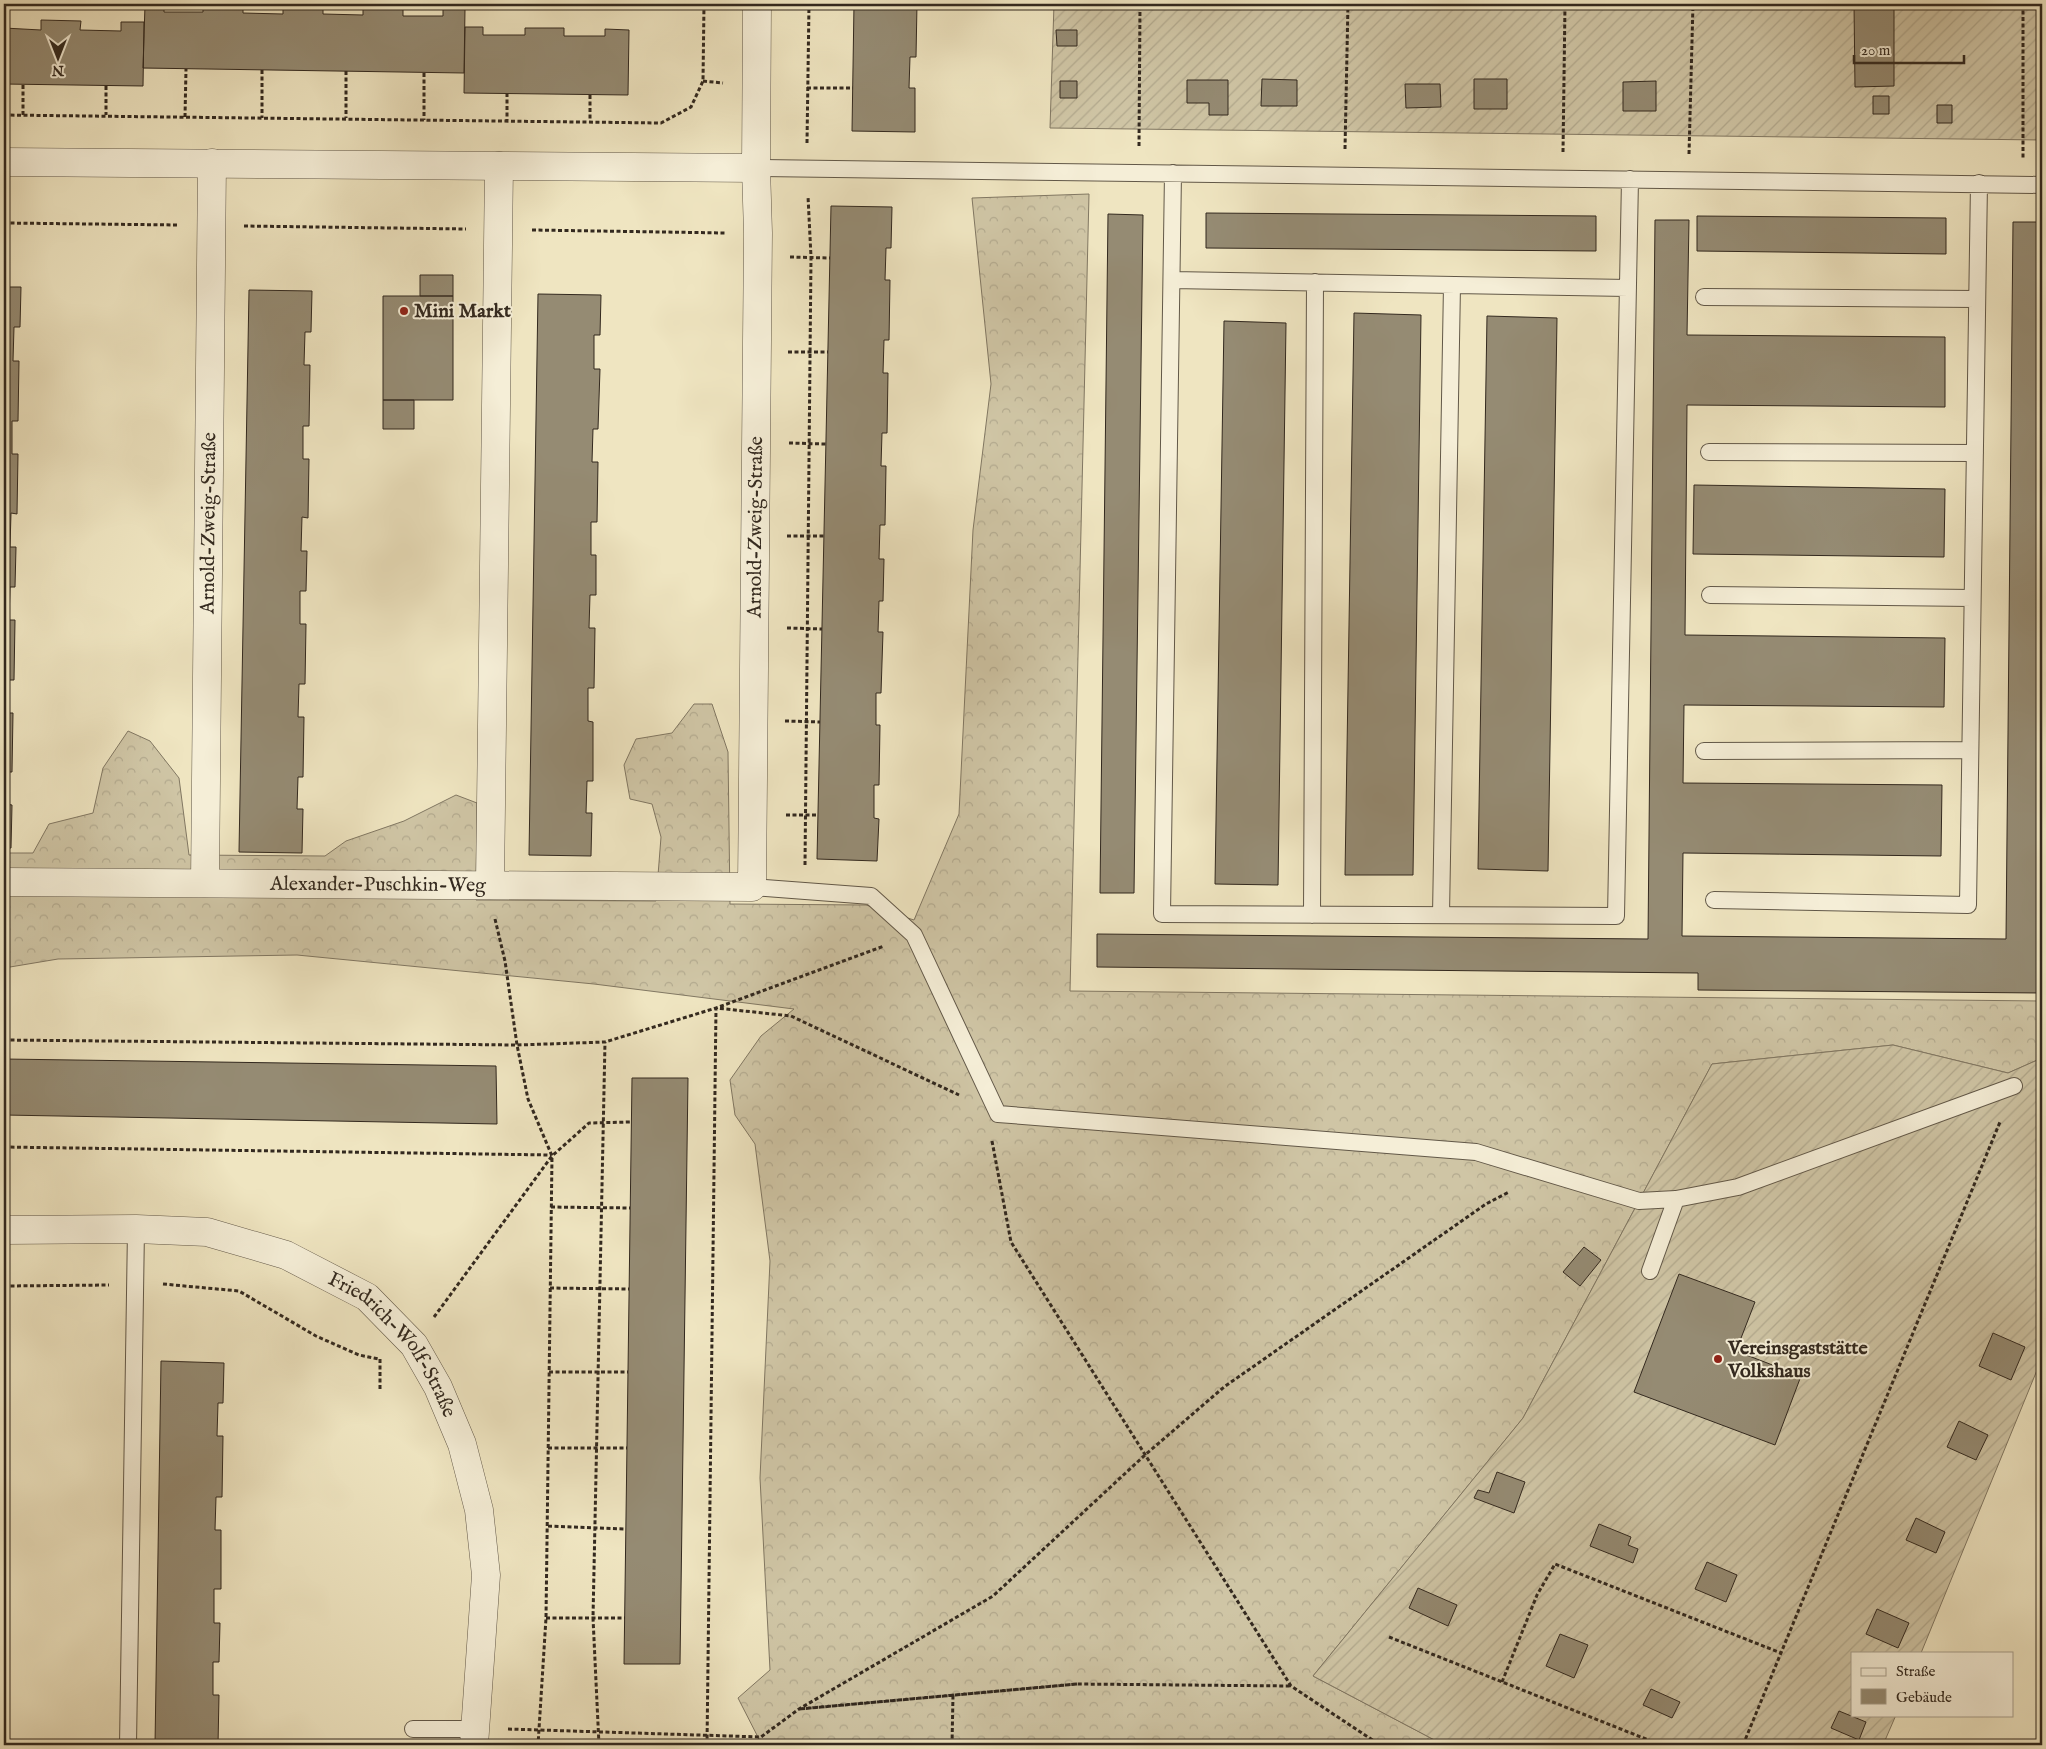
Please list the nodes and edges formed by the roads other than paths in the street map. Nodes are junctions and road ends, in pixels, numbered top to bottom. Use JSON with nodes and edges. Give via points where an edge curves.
{"nodes":[{"id":1,"x":757,"y":4,"type":"edge"},
{"id":2,"x":4,"y":162,"type":"edge"},
{"id":3,"x":212,"y":163,"type":"junction"},
{"id":4,"x":499,"y":166,"type":"junction"},
{"id":5,"x":756,"y":168,"type":"junction"},
{"id":6,"x":1173,"y":173,"type":"junction"},
{"id":7,"x":1630,"y":179,"type":"junction"},
{"id":8,"x":1979,"y":184,"type":"junction"},
{"id":9,"x":2042,"y":185,"type":"edge"},
{"id":10,"x":1172,"y":280,"type":"junction"},
{"id":11,"x":1314,"y":282,"type":"junction"},
{"id":12,"x":1452,"y":285,"type":"junction"},
{"id":13,"x":1628,"y":288,"type":"junction"},
{"id":14,"x":1704,"y":297,"type":"dead end"},
{"id":15,"x":1977,"y":299,"type":"junction"},
{"id":16,"x":1709,"y":452,"type":"dead end"},
{"id":17,"x":1975,"y":453,"type":"junction"},
{"id":18,"x":1710,"y":595,"type":"dead end"},
{"id":19,"x":1972,"y":598,"type":"junction"},
{"id":20,"x":1970,"y":750,"type":"junction"},
{"id":21,"x":1704,"y":751,"type":"dead end"},
{"id":22,"x":4,"y":882,"type":"edge"},
{"id":23,"x":205,"y":883,"type":"junction"},
{"id":24,"x":490,"y":885,"type":"junction"},
{"id":25,"x":752,"y":887,"type":"junction"},
{"id":26,"x":1714,"y":900,"type":"dead end"},
{"id":27,"x":1312,"y":915,"type":"junction"},
{"id":28,"x":1441,"y":915,"type":"junction"},
{"id":29,"x":2014,"y":1086,"type":"road end"},
{"id":30,"x":1676,"y":1199,"type":"junction"},
{"id":31,"x":136,"y":1229,"type":"junction"},
{"id":32,"x":4,"y":1230,"type":"edge"},
{"id":33,"x":1650,"y":1271,"type":"dead end"},
{"id":34,"x":413,"y":1728,"type":"dead end"},
{"id":35,"x":475,"y":1737,"type":"edge"},
{"id":36,"x":128,"y":1745,"type":"edge"}],
"edges":[{"from":1,"to":5,"type":"street","name":"Arnold-Zweig-Straße"},
{"from":2,"to":3,"type":"street"},
{"from":3,"to":4,"type":"street"},
{"from":3,"to":23,"type":"street","name":"Arnold-Zweig-Straße"},
{"from":4,"to":5,"type":"street"},
{"from":4,"to":24,"type":"street"},
{"from":5,"to":6,"type":"lane"},
{"from":5,"to":25,"type":"street","name":"Arnold-Zweig-Straße"},
{"from":6,"to":7,"type":"lane"},
{"from":6,"to":10,"type":"lane"},
{"from":7,"to":8,"type":"lane"},
{"from":7,"to":13,"type":"lane"},
{"from":8,"to":9,"type":"lane"},
{"from":8,"to":15,"type":"lane"},
{"from":10,"to":11,"type":"lane"},
{"from":10,"to":27,"type":"lane","via":[[1162,914]]},
{"from":11,"to":12,"type":"lane"},
{"from":11,"to":27,"type":"lane"},
{"from":12,"to":13,"type":"lane"},
{"from":12,"to":28,"type":"lane"},
{"from":13,"to":28,"type":"lane","via":[[1616,916]]},
{"from":14,"to":15,"type":"lane"},
{"from":15,"to":17,"type":"lane"},
{"from":16,"to":17,"type":"lane"},
{"from":17,"to":19,"type":"lane"},
{"from":18,"to":19,"type":"lane"},
{"from":19,"to":20,"type":"lane"},
{"from":20,"to":21,"type":"lane"},
{"from":20,"to":26,"type":"lane","via":[[1968,906]]},
{"from":22,"to":23,"type":"street","name":"Alexander-Puschkin-Weg"},
{"from":23,"to":24,"type":"street","name":"Alexander-Puschkin-Weg"},
{"from":24,"to":25,"type":"street","name":"Alexander-Puschkin-Weg"},
{"from":25,"to":30,"type":"lane","via":[[871,896],[914,935],[998,1114],[1476,1152],[1639,1201]]},
{"from":27,"to":28,"type":"lane"},
{"from":29,"to":30,"type":"lane","via":[[1738,1187]]},
{"from":30,"to":33,"type":"lane"},
{"from":31,"to":32,"type":"street","name":"Friedrich-Wolf-Straße"},
{"from":31,"to":35,"type":"street","name":"Friedrich-Wolf-Straße","via":[[207,1232],[286,1255],[367,1297],[414,1345],[438,1387],[462,1444],[479,1510],[486,1575]]},
{"from":31,"to":36,"type":"lane"},
{"from":34,"to":35,"type":"lane"}]}
